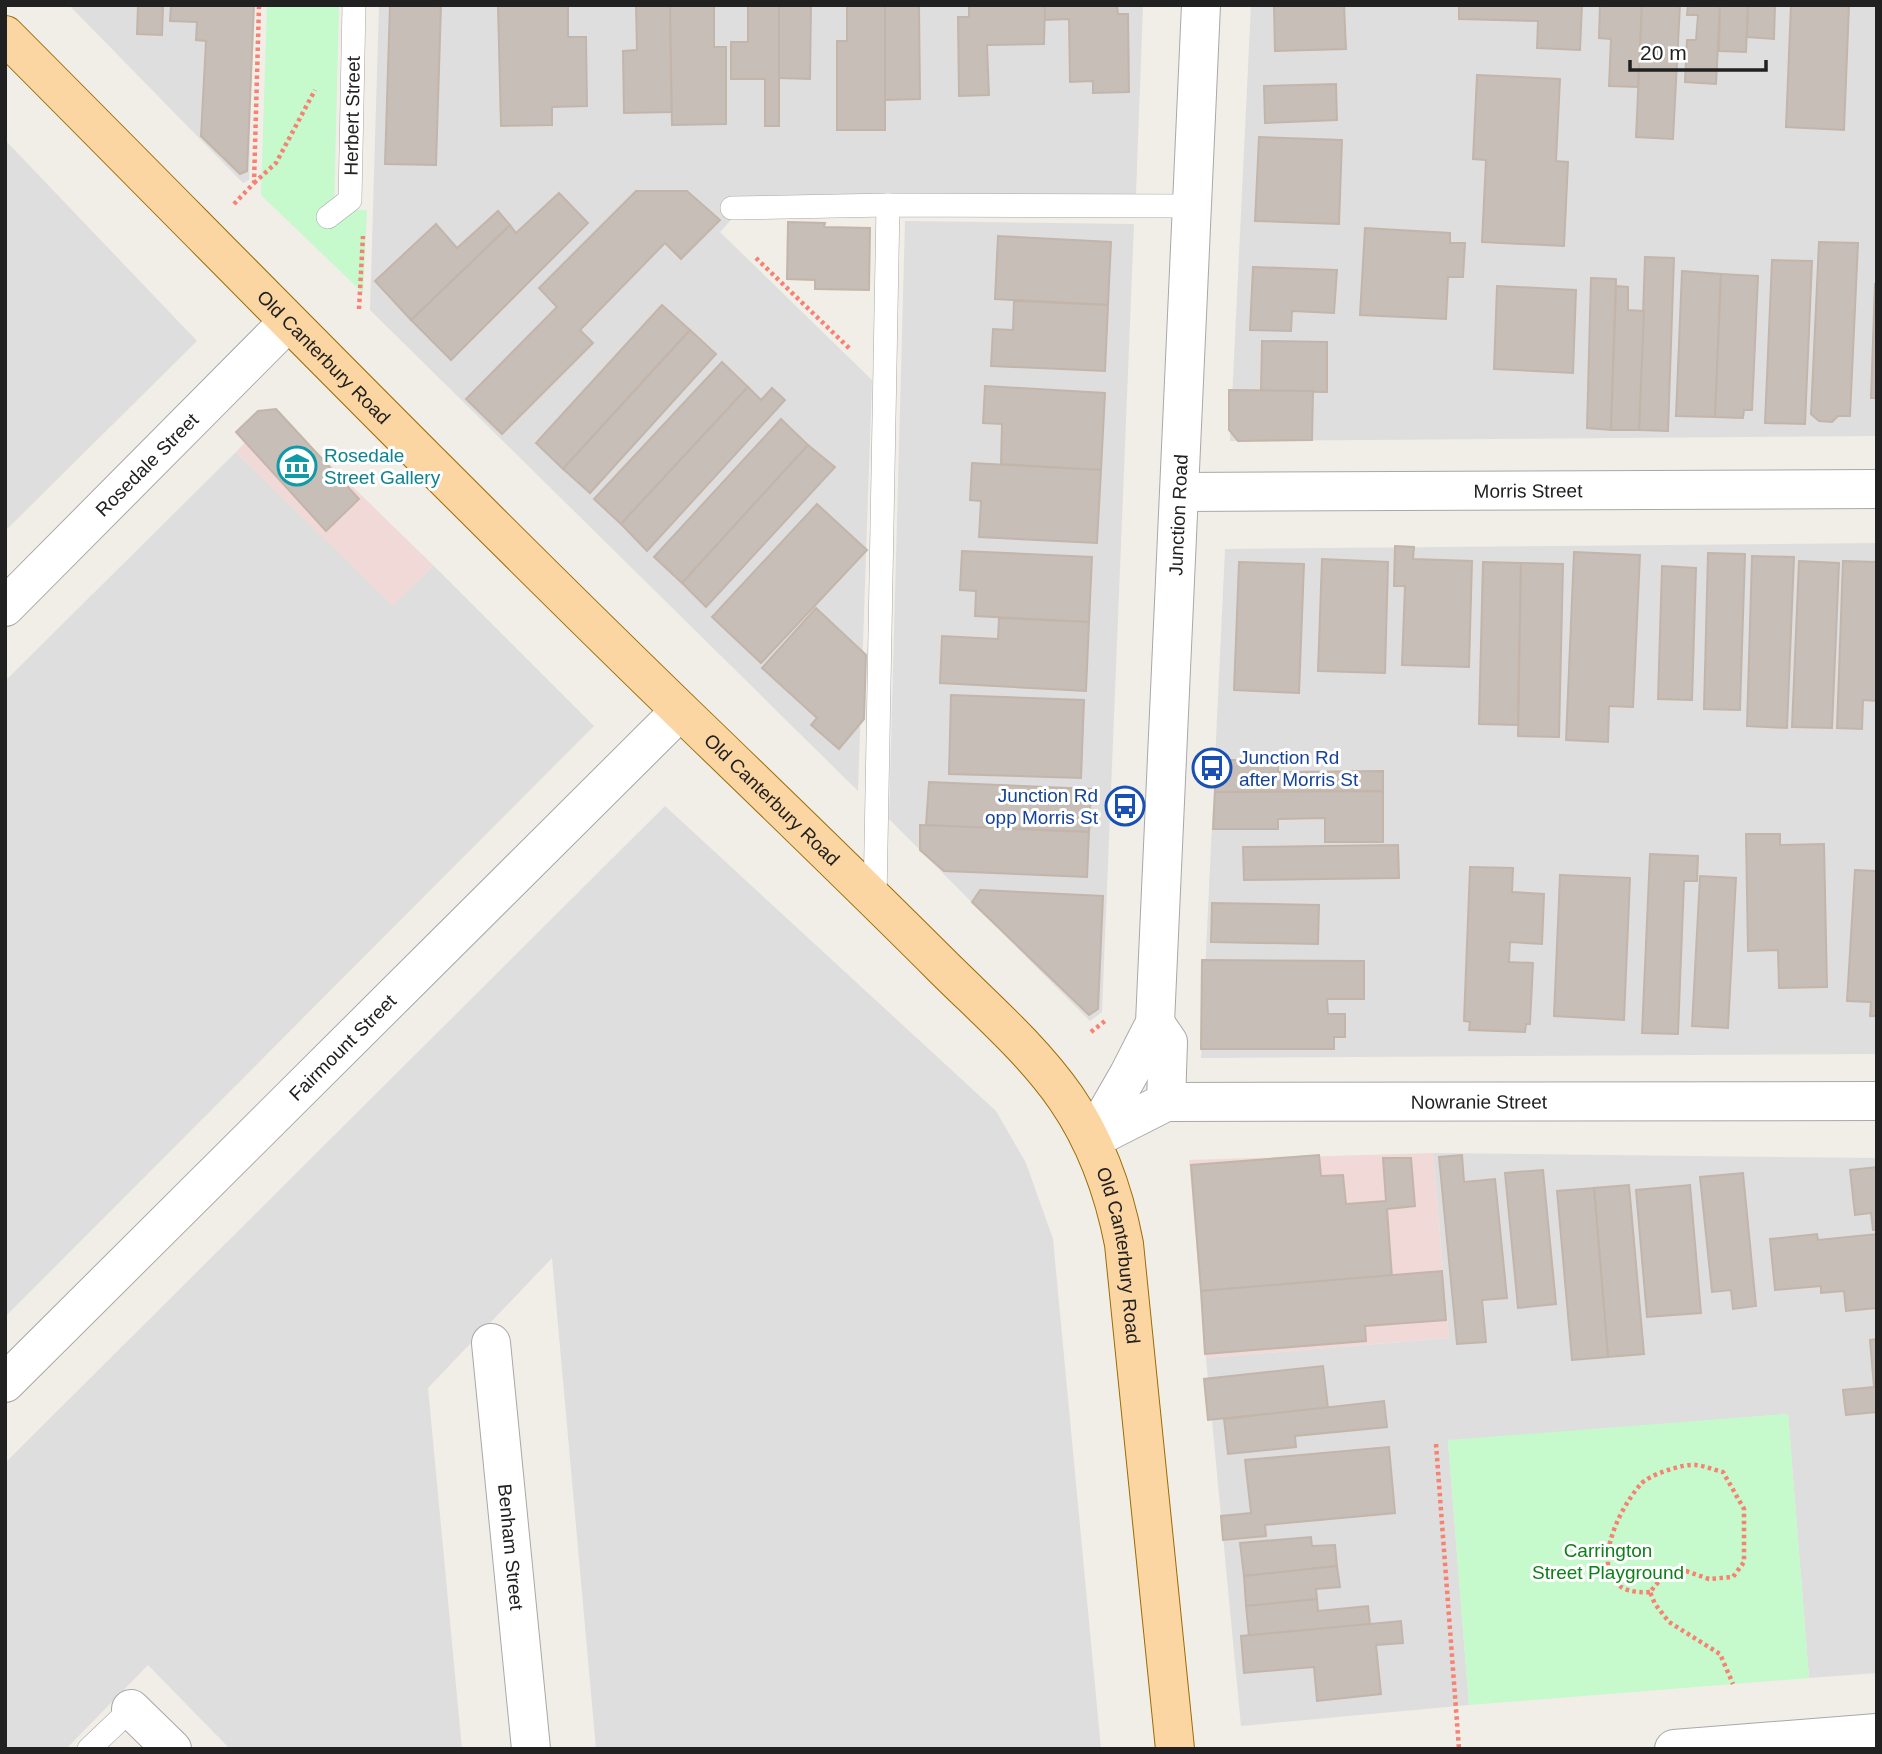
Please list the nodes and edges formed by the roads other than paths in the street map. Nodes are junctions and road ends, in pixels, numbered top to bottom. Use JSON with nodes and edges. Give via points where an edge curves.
{"nodes":[{"id":1,"x":354,"y":5,"type":"edge"},
{"id":2,"x":1201,"y":5,"type":"edge"},
{"id":3,"x":5,"y":35,"type":"edge"},
{"id":4,"x":888,"y":205,"type":"junction"},
{"id":5,"x":1192,"y":206,"type":"junction"},
{"id":6,"x":732,"y":208,"type":"dead end"},
{"id":7,"x":328,"y":217,"type":"dead end"},
{"id":8,"x":288,"y":322,"type":"junction"},
{"id":9,"x":1877,"y":489,"type":"edge"},
{"id":10,"x":1180,"y":492,"type":"junction"},
{"id":11,"x":5,"y":607,"type":"edge"},
{"id":12,"x":680,"y":710,"type":"junction"},
{"id":13,"x":875,"y":899,"type":"junction"},
{"id":14,"x":1156,"y":1023,"type":"junction"},
{"id":15,"x":1877,"y":1101,"type":"edge"},
{"id":16,"x":1166,"y":1102,"type":"junction"},
{"id":17,"x":1091,"y":1140,"type":"junction"},
{"id":18,"x":491,"y":1343,"type":"dead end"},
{"id":19,"x":5,"y":1383,"type":"edge"},
{"id":20,"x":131,"y":1709,"type":"joint"},
{"id":21,"x":1877,"y":1733,"type":"edge"},
{"id":22,"x":89,"y":1749,"type":"edge"},
{"id":23,"x":172,"y":1749,"type":"edge"},
{"id":24,"x":531,"y":1749,"type":"edge"},
{"id":25,"x":1175,"y":1749,"type":"edge"},
{"id":26,"x":1674,"y":1749,"type":"edge"}],
"edges":[{"from":1,"to":7,"type":"lane","name":"Herbert Street","via":[[350,200]]},
{"from":2,"to":5,"type":"street","name":"Junction Road"},
{"from":3,"to":8,"type":"main road","name":"Old Canterbury Road"},
{"from":4,"to":5,"type":"lane"},
{"from":4,"to":6,"type":"lane"},
{"from":4,"to":13,"type":"lane"},
{"from":5,"to":10,"type":"street","name":"Junction Road"},
{"from":8,"to":11,"type":"street","name":"Rosedale Street"},
{"from":8,"to":12,"type":"main road","name":"Old Canterbury Road"},
{"from":9,"to":10,"type":"street","name":"Morris Street"},
{"from":10,"to":14,"type":"street","name":"Junction Road"},
{"from":12,"to":13,"type":"main road","name":"Old Canterbury Road"},
{"from":12,"to":19,"type":"street","name":"Fairmount Street"},
{"from":13,"to":17,"type":"main road","name":"Old Canterbury Road","via":[[1040,1064]]},
{"from":14,"to":16,"type":"street","name":"Junction Road","via":[[1168,1042]]},
{"from":14,"to":17,"type":"street","name":"Junction Road"},
{"from":15,"to":16,"type":"street","name":"Nowranie Street"},
{"from":16,"to":17,"type":"street","name":"Nowranie Street"},
{"from":17,"to":25,"type":"main road","name":"Old Canterbury Road","via":[[1107,1175],[1124,1244]]},
{"from":18,"to":24,"type":"street","name":"Benham Street"},
{"from":20,"to":22,"type":"lane"},
{"from":20,"to":23,"type":"street"},
{"from":21,"to":26,"type":"street"}]}
